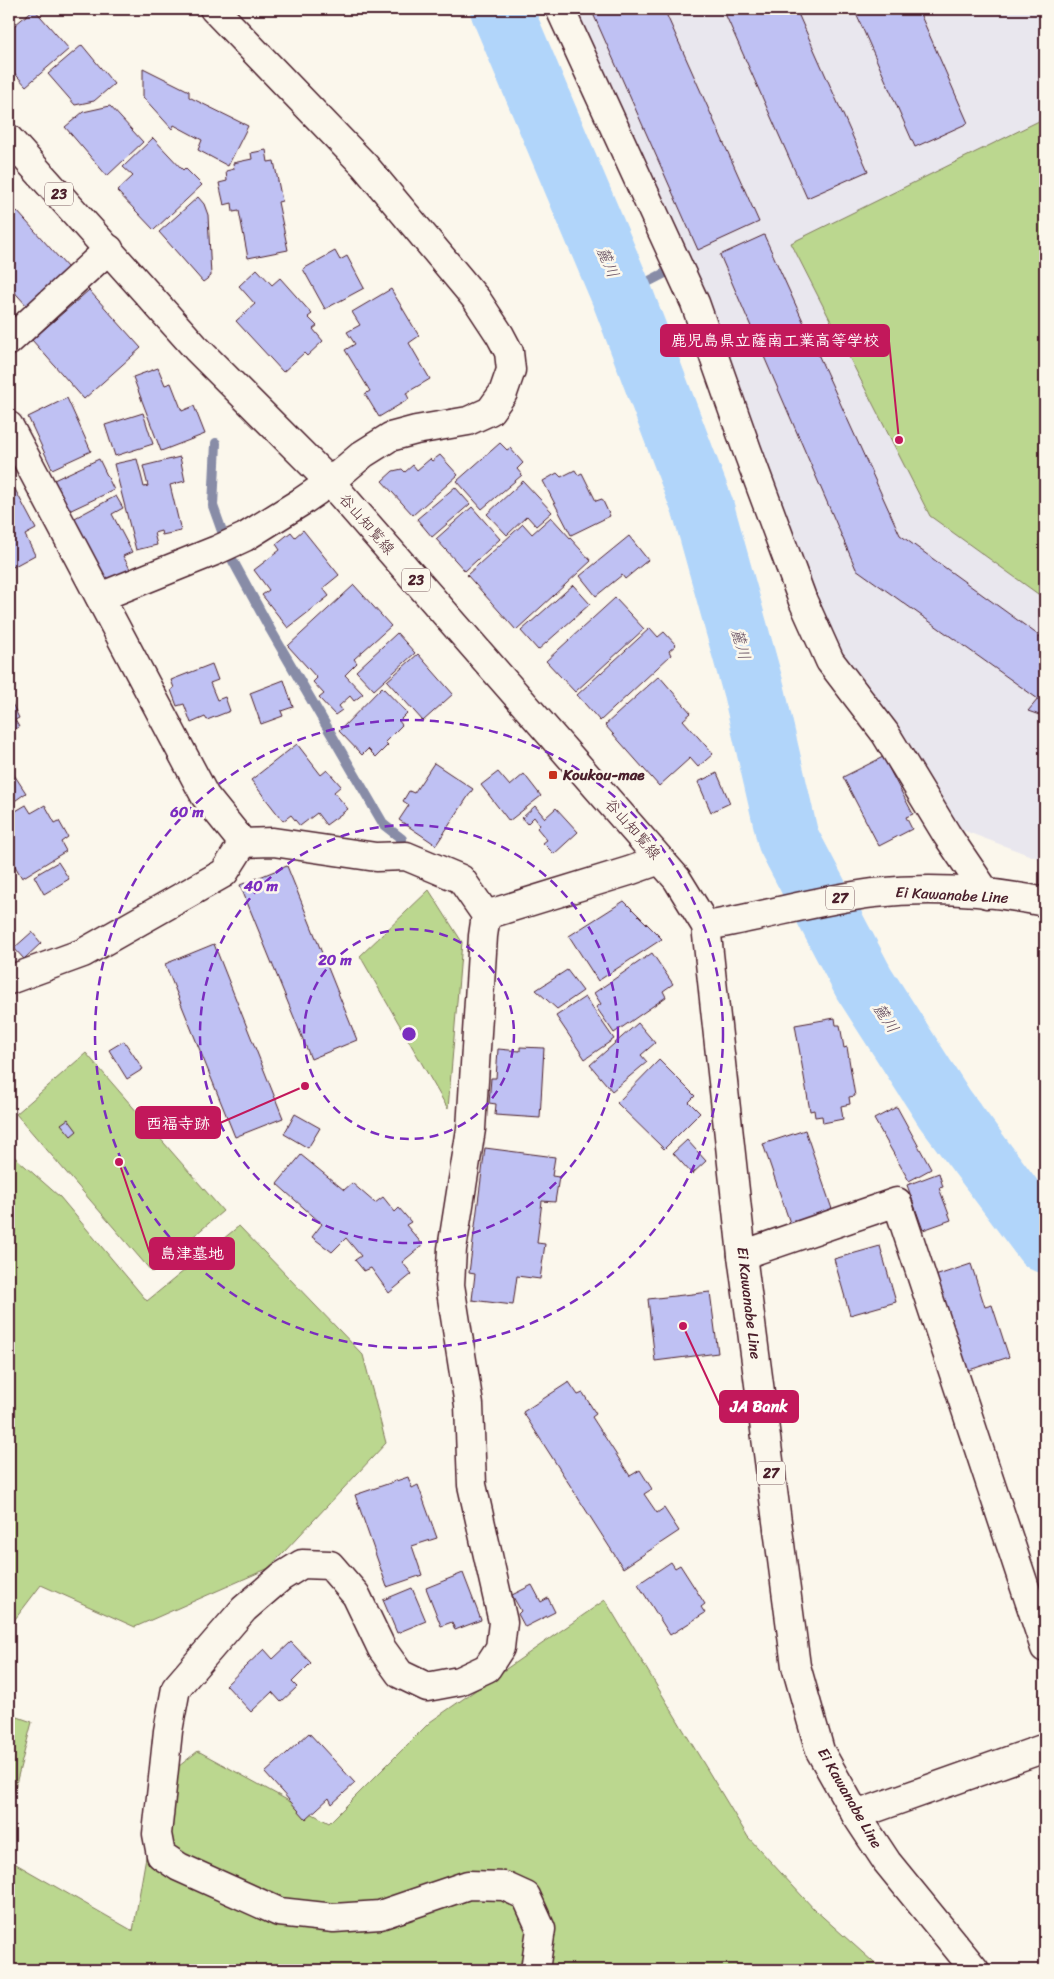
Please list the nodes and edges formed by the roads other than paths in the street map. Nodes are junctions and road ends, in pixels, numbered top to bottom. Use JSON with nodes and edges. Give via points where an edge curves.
{"nodes":[{"id":1,"x":214,"y":9,"type":"edge"},
{"id":2,"x":560,"y":9,"type":"edge"},
{"id":3,"x":9,"y":139,"type":"edge"},
{"id":4,"x":109,"y":249,"type":"junction"},
{"id":5,"x":9,"y":341,"type":"edge"},
{"id":6,"x":9,"y":426,"type":"edge"},
{"id":7,"x":330,"y":482,"type":"junction"},
{"id":8,"x":100,"y":597,"type":"junction"},
{"id":9,"x":243,"y":843,"type":"junction"},
{"id":10,"x":660,"y":860,"type":"junction"},
{"id":11,"x":987,"y":894,"type":"junction"},
{"id":12,"x":1045,"y":902,"type":"edge"},
{"id":13,"x":486,"y":914,"type":"junction"},
{"id":14,"x":706,"y":926,"type":"junction"},
{"id":15,"x":9,"y":980,"type":"edge"},
{"id":16,"x":742,"y":1254,"type":"junction"},
{"id":17,"x":1045,"y":1648,"type":"edge"},
{"id":18,"x":1045,"y":1748,"type":"edge"},
{"id":19,"x":856,"y":1815,"type":"junction"},
{"id":20,"x":535,"y":1970,"type":"edge"},
{"id":21,"x":975,"y":1970,"type":"edge"}],
"edges":[{"from":1,"to":7,"type":"street","via":[[365,166],[477,300],[509,352],[511,370],[503,393],[490,411],[468,421],[390,438],[363,454]]},
{"from":2,"to":11,"type":"street","via":[[695,303],[799,592],[830,662],[885,733]]},
{"from":3,"to":4,"type":"street","name":"谷山知覧線","number":"23"},
{"from":4,"to":5,"type":"street"},
{"from":4,"to":7,"type":"street","name":"谷山知覧線","number":"23","via":[[196,348]]},
{"from":6,"to":8,"type":"street"},
{"from":7,"to":8,"type":"street","via":[[245,536]]},
{"from":7,"to":10,"type":"street","name":"谷山知覧線","number":"23"},
{"from":8,"to":9,"type":"street","via":[[205,796]]},
{"from":9,"to":13,"type":"street","via":[[273,842],[376,857],[406,856],[462,879]]},
{"from":9,"to":15,"type":"street","via":[[224,873],[83,953]]},
{"from":10,"to":13,"type":"street"},
{"from":10,"to":14,"type":"street","name":"谷山知覧線","number":"23","via":[[677,880]]},
{"from":11,"to":12,"type":"street","name":"Ei Kawanabe Line","number":"27"},
{"from":11,"to":14,"type":"street","name":"Ei Kawanabe Line","number":"27","via":[[910,890],[837,899]]},
{"from":13,"to":20,"type":"street","via":[[471,1129],[452,1249],[450,1285],[469,1406],[472,1485],[504,1622],[500,1648],[487,1668],[459,1681],[427,1687],[400,1674],[382,1649],[356,1595],[330,1564],[302,1564],[280,1577],[244,1608],[176,1688],[157,1834],[162,1855],[179,1868],[279,1912],[334,1918],[380,1915],[468,1885],[504,1886],[526,1896],[541,1930]]},
{"from":14,"to":16,"type":"street","name":"Ei Kawanabe Line","number":"27"},
{"from":16,"to":17,"type":"street","via":[[897,1202]]},
{"from":16,"to":19,"type":"street","name":"Ei Kawanabe Line","number":"27","via":[[796,1666],[820,1751]]},
{"from":18,"to":19,"type":"street"},
{"from":19,"to":21,"type":"street","name":"Ei Kawanabe Line","number":"27","via":[[887,1862]]}]}
